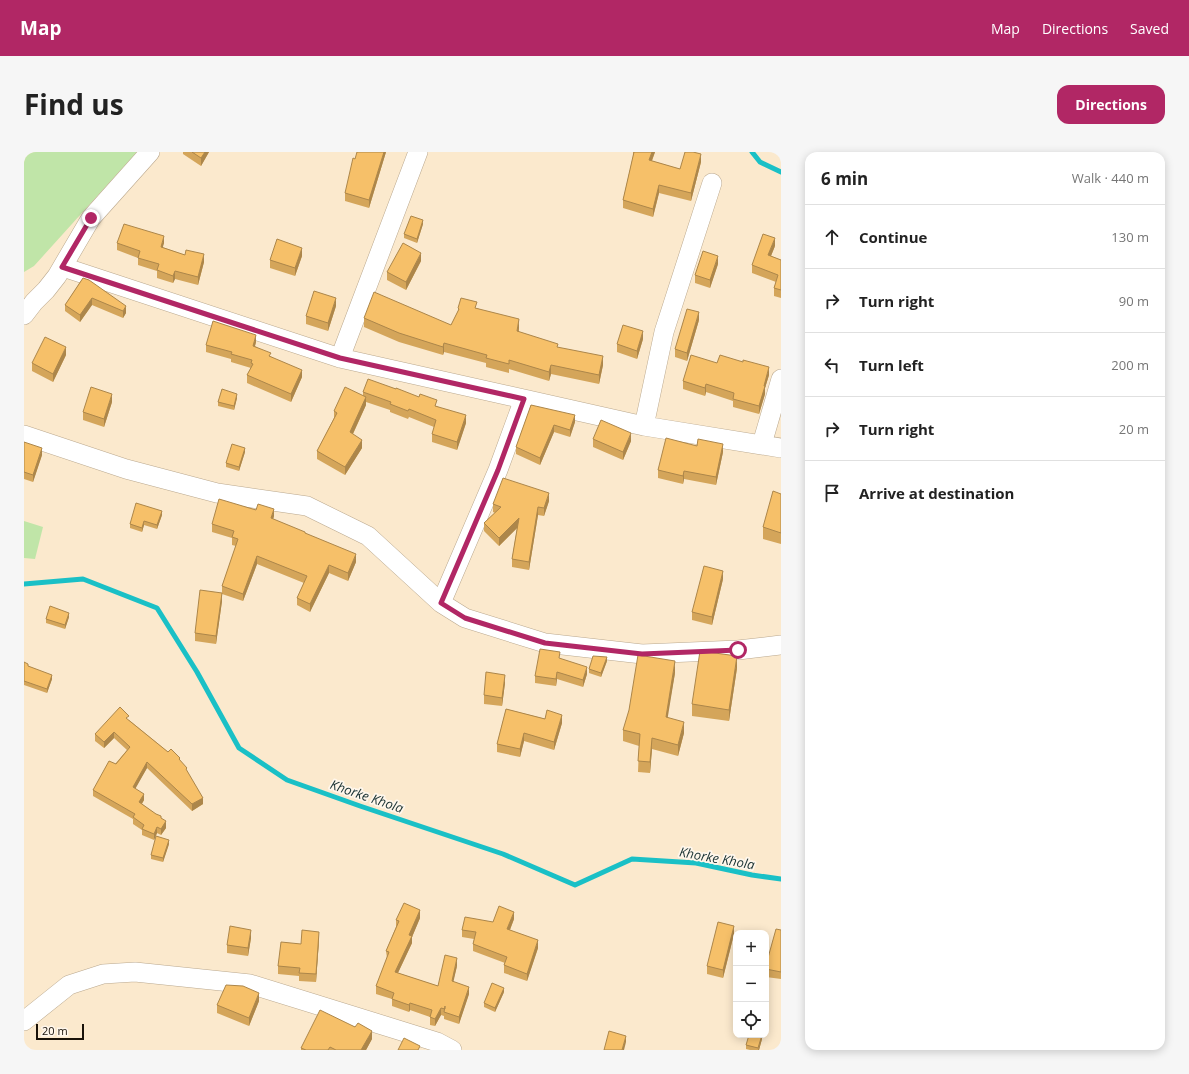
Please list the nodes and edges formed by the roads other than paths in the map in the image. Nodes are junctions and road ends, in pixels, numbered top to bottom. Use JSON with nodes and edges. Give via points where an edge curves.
{"nodes":[{"id":1,"x":150,"y":152,"type":"edge"},
{"id":2,"x":418,"y":152,"type":"edge"},
{"id":3,"x":712,"y":183,"type":"dead end"},
{"id":4,"x":62,"y":267,"type":"junction"},
{"id":5,"x":24,"y":315,"type":"edge"},
{"id":6,"x":340,"y":358,"type":"junction"},
{"id":7,"x":781,"y":379,"type":"edge"},
{"id":8,"x":524,"y":399,"type":"junction"},
{"id":9,"x":644,"y":426,"type":"junction"},
{"id":10,"x":24,"y":435,"type":"edge"},
{"id":11,"x":762,"y":444,"type":"junction"},
{"id":12,"x":781,"y":448,"type":"edge"},
{"id":13,"x":441,"y":603,"type":"junction"},
{"id":14,"x":781,"y":645,"type":"edge"},
{"id":15,"x":24,"y":1021,"type":"edge"},
{"id":16,"x":452,"y":1050,"type":"edge"}],
"edges":[{"from":1,"to":4,"type":"street","via":[[91,218]]},
{"from":2,"to":6,"type":"street"},
{"from":3,"to":9,"type":"street","via":[[664,332]]},
{"from":4,"to":5,"type":"street"},
{"from":4,"to":6,"type":"street"},
{"from":6,"to":8,"type":"street"},
{"from":7,"to":11,"type":"street"},
{"from":8,"to":9,"type":"street"},
{"from":8,"to":13,"type":"street","via":[[498,470]]},
{"from":9,"to":11,"type":"street"},
{"from":10,"to":13,"type":"street","via":[[126,469],[217,493],[307,506],[368,536]]},
{"from":11,"to":12,"type":"street"},
{"from":13,"to":14,"type":"street","via":[[465,618],[545,643],[642,654],[738,650]]},
{"from":15,"to":16,"type":"street","via":[[69,985],[103,974],[135,972],[250,984],[437,1042]]}]}
